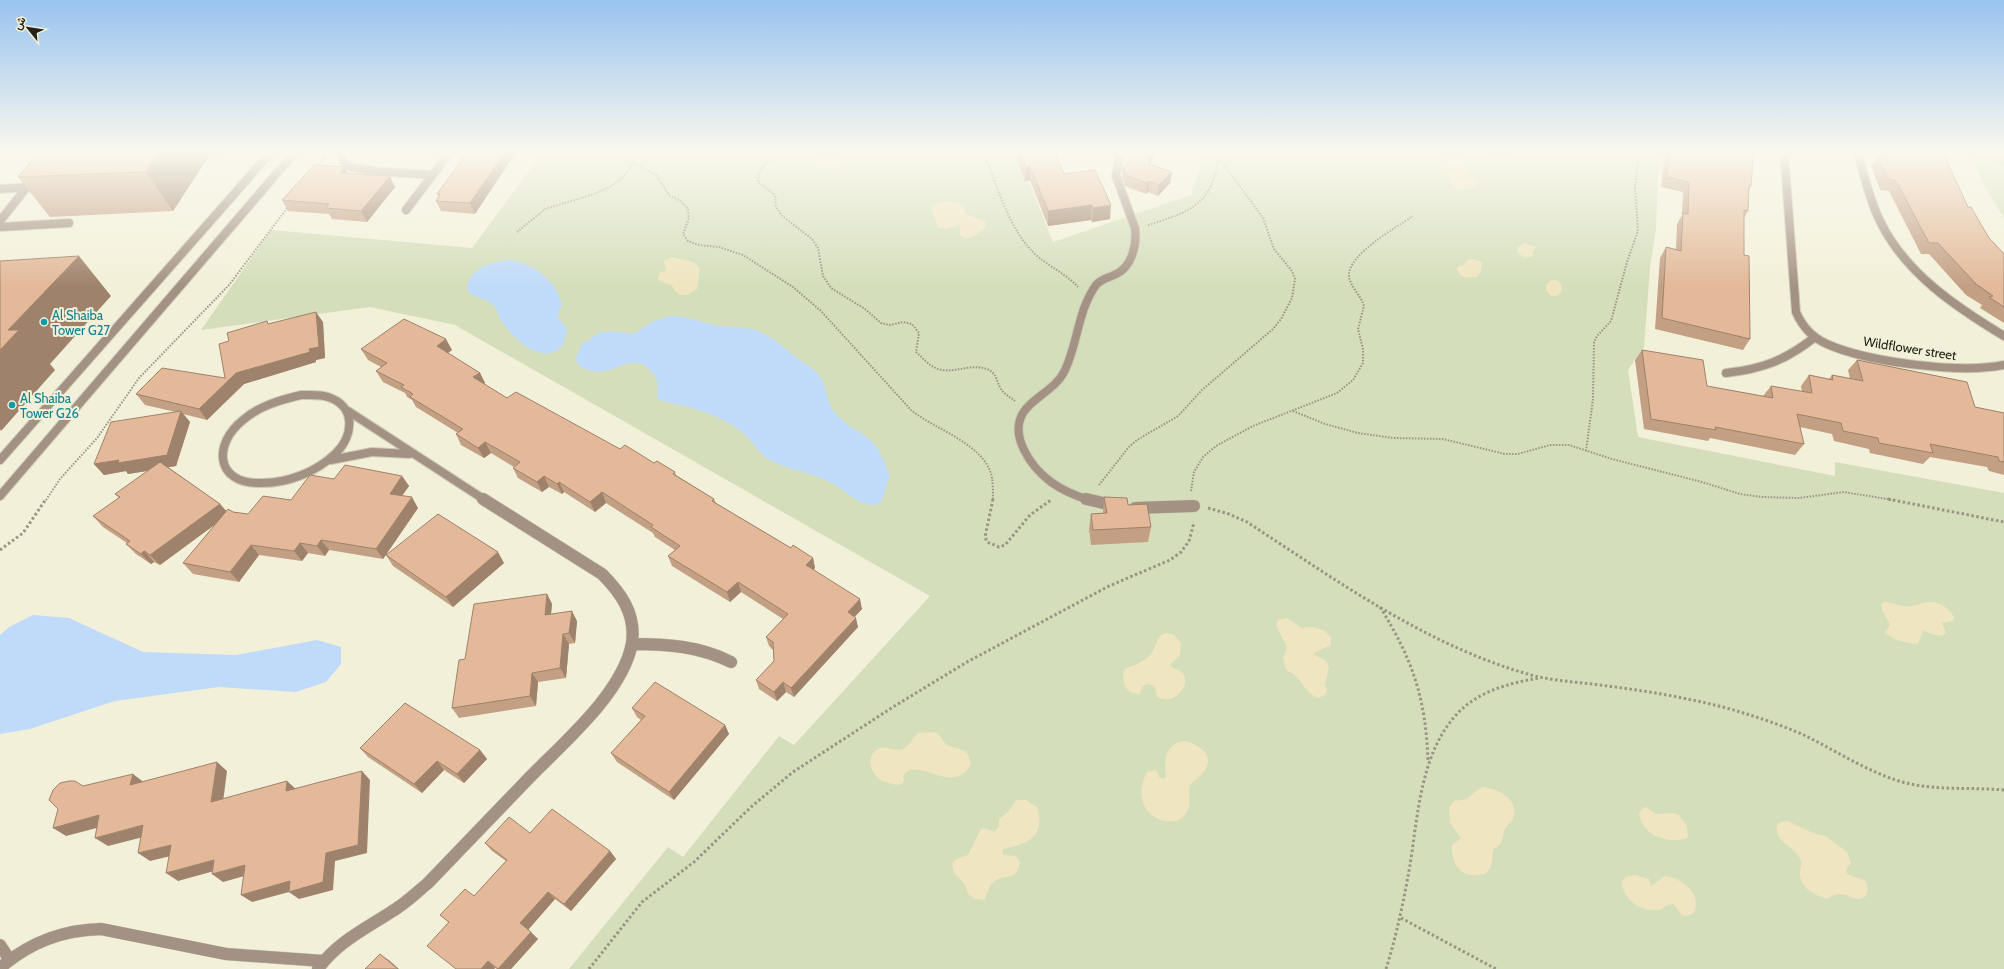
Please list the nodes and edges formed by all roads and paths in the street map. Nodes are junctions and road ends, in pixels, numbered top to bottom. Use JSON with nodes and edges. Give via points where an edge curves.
{"nodes":[{"id":1,"x":20,"y":196,"type":"edge"},
{"id":2,"x":232,"y":196,"type":"edge"},
{"id":3,"x":257,"y":196,"type":"edge"},
{"id":4,"x":417,"y":196,"type":"edge"},
{"id":5,"x":586,"y":196,"type":"edge"},
{"id":6,"x":671,"y":196,"type":"edge"},
{"id":7,"x":775,"y":196,"type":"edge"},
{"id":8,"x":1003,"y":196,"type":"edge"},
{"id":9,"x":1123,"y":196,"type":"edge"},
{"id":10,"x":1204,"y":196,"type":"edge"},
{"id":11,"x":1247,"y":196,"type":"edge"},
{"id":12,"x":1636,"y":196,"type":"edge"},
{"id":13,"x":1787,"y":196,"type":"edge"},
{"id":14,"x":1872,"y":196,"type":"edge"},
{"id":15,"x":289,"y":206,"type":"edge"},
{"id":16,"x":406,"y":210,"type":"dead end"},
{"id":17,"x":1413,"y":216,"type":"dead end"},
{"id":18,"x":0,"y":221,"type":"edge"},
{"id":19,"x":69,"y":223,"type":"dead end"},
{"id":20,"x":0,"y":227,"type":"edge"},
{"id":21,"x":1136,"y":228,"type":"junction"},
{"id":22,"x":517,"y":232,"type":"dead end"},
{"id":23,"x":1087,"y":301,"type":"junction"},
{"id":24,"x":2004,"y":336,"type":"edge"},
{"id":25,"x":1815,"y":337,"type":"junction"},
{"id":26,"x":2004,"y":365,"type":"edge"},
{"id":27,"x":1726,"y":373,"type":"dead end"},
{"id":28,"x":1025,"y":410,"type":"junction"},
{"id":29,"x":1293,"y":410,"type":"junction"},
{"id":30,"x":348,"y":411,"type":"junction"},
{"id":31,"x":1586,"y":451,"type":"junction"},
{"id":32,"x":413,"y":455,"type":"junction"},
{"id":33,"x":0,"y":460,"type":"edge"},
{"id":34,"x":327,"y":461,"type":"junction"},
{"id":35,"x":1065,"y":491,"type":"junction"},
{"id":36,"x":0,"y":496,"type":"edge"},
{"id":37,"x":1088,"y":500,"type":"junction"},
{"id":38,"x":1194,"y":506,"type":"junction"},
{"id":39,"x":2004,"y":522,"type":"edge"},
{"id":40,"x":0,"y":550,"type":"edge"},
{"id":41,"x":1380,"y":607,"type":"junction"},
{"id":42,"x":632,"y":644,"type":"junction"},
{"id":43,"x":731,"y":662,"type":"dead end"},
{"id":44,"x":1540,"y":678,"type":"junction"},
{"id":45,"x":1428,"y":764,"type":"junction"},
{"id":46,"x":2004,"y":790,"type":"edge"},
{"id":47,"x":1400,"y":918,"type":"junction"},
{"id":48,"x":0,"y":945,"type":"edge"},
{"id":49,"x":4,"y":963,"type":"edge"},
{"id":50,"x":321,"y":965,"type":"edge"},
{"id":51,"x":589,"y":969,"type":"edge"},
{"id":52,"x":1386,"y":969,"type":"edge"},
{"id":53,"x":1496,"y":969,"type":"edge"}],
"edges":[{"from":1,"to":18,"type":"street"},
{"from":2,"to":33,"type":"street"},
{"from":3,"to":36,"type":"street"},
{"from":4,"to":16,"type":"street"},
{"from":5,"to":22,"type":"path","via":[[545,209]]},
{"from":6,"to":35,"type":"path","via":[[688,209],[689,218],[683,234],[688,241],[743,255],[793,287],[821,311],[911,410],[963,442],[981,458],[992,478],[993,504],[985,537],[987,542],[999,547],[1005,545],[1030,515]]},
{"from":7,"to":28,"type":"path","via":[[780,214],[816,244],[822,258],[822,274],[832,290],[865,309],[881,323],[902,321],[912,324],[919,334],[915,342],[916,352],[937,368],[949,371],[980,367],[993,372],[1004,393]]},
{"from":8,"to":23,"type":"path","via":[[1024,241],[1040,258],[1074,281]]},
{"from":9,"to":21,"type":"street"},
{"from":10,"to":21,"type":"path","via":[[1178,214]]},
{"from":11,"to":37,"type":"path","via":[[1263,218],[1274,249],[1292,271],[1295,279],[1287,309],[1272,329],[1202,390],[1178,416],[1128,448]]},
{"from":12,"to":31,"type":"path","via":[[1638,230],[1635,242],[1611,321],[1594,342],[1593,399]]},
{"from":13,"to":25,"type":"street","name":"Wildflower street","via":[[1796,312],[1805,328]]},
{"from":14,"to":24,"type":"street","via":[[1884,229],[1926,280]]},
{"from":15,"to":40,"type":"path","via":[[229,286],[139,378],[97,438],[60,479],[24,533]]},
{"from":17,"to":29,"type":"path","via":[[1358,256],[1350,267],[1352,286],[1364,305],[1358,327],[1364,358],[1358,374],[1337,393]]},
{"from":19,"to":20,"type":"street"},
{"from":21,"to":23,"type":"street","via":[[1136,240],[1129,262],[1121,271],[1097,283]]},
{"from":23,"to":28,"type":"street","via":[[1079,320],[1066,370],[1056,384]]},
{"from":25,"to":26,"type":"street","name":"Wildflower street","via":[[1850,352],[1952,369],[1979,370]]},
{"from":25,"to":27,"type":"street","via":[[1795,352],[1772,364]]},
{"from":28,"to":35,"type":"street","via":[[1020,418],[1018,431],[1025,453],[1045,478]]},
{"from":29,"to":31,"type":"path","via":[[1325,424],[1358,433],[1392,438],[1443,439],[1505,454],[1518,454],[1559,445]]},
{"from":29,"to":38,"type":"path","via":[[1234,435],[1203,457],[1194,472],[1190,488]]},
{"from":30,"to":32,"type":"street"},
{"from":30,"to":34,"type":"street","via":[[351,420],[346,440]]},
{"from":30,"to":34,"type":"street","via":[[336,400],[317,395],[285,399],[268,405],[253,413],[234,429],[223,447],[221,458],[232,476],[244,482],[259,484],[294,478]]},
{"from":31,"to":39,"type":"path","via":[[1740,494],[1793,498],[1844,492],[1864,494]]},
{"from":32,"to":34,"type":"street","via":[[400,452],[372,452]]},
{"from":32,"to":42,"type":"street","via":[[602,574],[624,597],[630,611],[633,627]]},
{"from":35,"to":37,"type":"street"},
{"from":37,"to":38,"type":"street","via":[[1145,508]]},
{"from":38,"to":41,"type":"path","via":[[1211,508],[1247,522]]},
{"from":38,"to":51,"type":"path","via":[[1194,530],[1181,552],[1170,560],[1110,586],[967,662],[793,772],[751,807],[694,862],[642,902]]},
{"from":41,"to":44,"type":"path","via":[[1472,653]]},
{"from":41,"to":45,"type":"path","via":[[1398,635],[1412,665],[1422,697],[1428,730]]},
{"from":42,"to":43,"type":"street","via":[[694,647]]},
{"from":42,"to":50,"type":"street","via":[[620,678],[608,695],[433,877],[402,905],[348,940]]},
{"from":44,"to":45,"type":"path","via":[[1508,684],[1481,696],[1458,713],[1440,736]]},
{"from":44,"to":46,"type":"path","via":[[1654,694],[1725,708],[1773,722],[1816,741],[1859,765],[1905,783],[1927,787]]},
{"from":45,"to":47,"type":"path"},
{"from":47,"to":52,"type":"path"},
{"from":47,"to":53,"type":"path"},
{"from":48,"to":49,"type":"street"},
{"from":49,"to":50,"type":"street","via":[[28,946],[47,937],[66,931],[101,929],[239,956]]}]}
